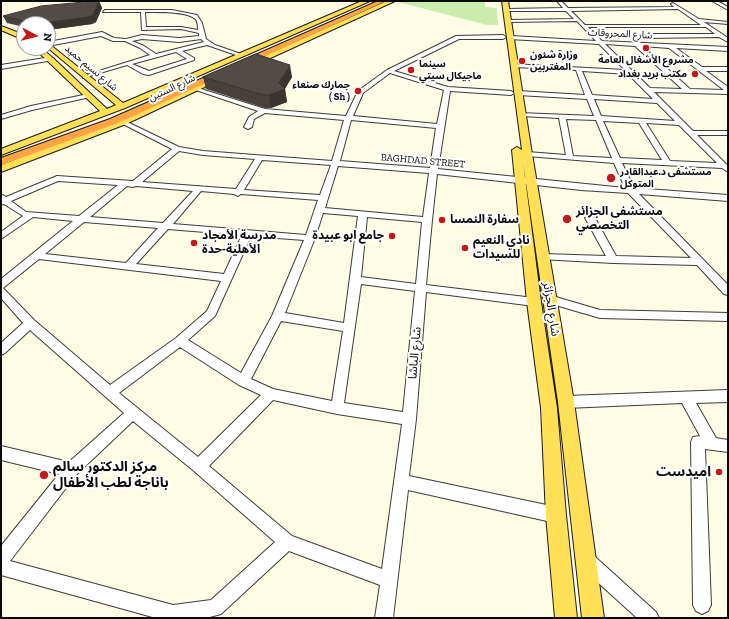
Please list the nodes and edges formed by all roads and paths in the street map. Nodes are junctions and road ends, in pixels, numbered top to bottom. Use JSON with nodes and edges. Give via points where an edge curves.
{"nodes":[{"id":1,"x":370,"y":1,"type":"edge"},
{"id":2,"x":383,"y":1,"type":"edge"},
{"id":3,"x":392,"y":1,"type":"edge"},
{"id":4,"x":559,"y":1,"type":"edge"},
{"id":5,"x":613,"y":1,"type":"edge"},
{"id":6,"x":668,"y":1,"type":"edge"},
{"id":7,"x":716,"y":2,"type":"edge"},
{"id":8,"x":728,"y":4,"type":"edge"},
{"id":9,"x":504,"y":8,"type":"edge"},
{"id":10,"x":680,"y":8,"type":"junction"},
{"id":11,"x":567,"y":9,"type":"junction"},
{"id":12,"x":624,"y":9,"type":"junction"},
{"id":13,"x":728,"y":9,"type":"edge"},
{"id":14,"x":537,"y":10,"type":"junction"},
{"id":15,"x":588,"y":10,"type":"junction"},
{"id":16,"x":604,"y":10,"type":"junction"},
{"id":17,"x":105,"y":11,"type":"dead end"},
{"id":18,"x":143,"y":12,"type":"junction"},
{"id":19,"x":350,"y":13,"type":"junction"},
{"id":20,"x":594,"y":14,"type":"dead end"},
{"id":21,"x":617,"y":16,"type":"dead end"},
{"id":22,"x":600,"y":18,"type":"dead end"},
{"id":23,"x":577,"y":20,"type":"junction"},
{"id":24,"x":623,"y":20,"type":"dead end"},
{"id":25,"x":662,"y":20,"type":"dead end"},
{"id":26,"x":698,"y":20,"type":"junction"},
{"id":27,"x":545,"y":22,"type":"junction"},
{"id":28,"x":728,"y":22,"type":"edge"},
{"id":29,"x":15,"y":26,"type":"edge"},
{"id":30,"x":584,"y":26,"type":"junction"},
{"id":31,"x":611,"y":26,"type":"junction"},
{"id":32,"x":636,"y":26,"type":"junction"},
{"id":33,"x":675,"y":26,"type":"junction"},
{"id":34,"x":707,"y":26,"type":"junction"},
{"id":35,"x":2,"y":27,"type":"edge"},
{"id":36,"x":16,"y":33,"type":"edge"},
{"id":37,"x":202,"y":35,"type":"junction"},
{"id":38,"x":721,"y":35,"type":"junction"},
{"id":39,"x":649,"y":36,"type":"junction"},
{"id":40,"x":507,"y":38,"type":"junction"},
{"id":41,"x":126,"y":40,"type":"junction"},
{"id":42,"x":728,"y":40,"type":"edge"},
{"id":43,"x":599,"y":42,"type":"junction"},
{"id":44,"x":56,"y":43,"type":"edge"},
{"id":45,"x":206,"y":43,"type":"junction"},
{"id":46,"x":636,"y":44,"type":"junction"},
{"id":47,"x":666,"y":46,"type":"junction"},
{"id":48,"x":728,"y":49,"type":"edge"},
{"id":49,"x":176,"y":50,"type":"junction"},
{"id":50,"x":56,"y":52,"type":"edge"},
{"id":51,"x":241,"y":55,"type":"junction"},
{"id":52,"x":47,"y":56,"type":"edge"},
{"id":53,"x":154,"y":56,"type":"junction"},
{"id":54,"x":62,"y":57,"type":"junction"},
{"id":55,"x":51,"y":59,"type":"junction"},
{"id":56,"x":127,"y":63,"type":"junction"},
{"id":57,"x":514,"y":65,"type":"junction"},
{"id":58,"x":1,"y":67,"type":"edge"},
{"id":59,"x":240,"y":67,"type":"junction"},
{"id":60,"x":578,"y":69,"type":"junction"},
{"id":61,"x":700,"y":69,"type":"junction"},
{"id":62,"x":728,"y":69,"type":"edge"},
{"id":63,"x":390,"y":71,"type":"junction"},
{"id":64,"x":207,"y":72,"type":"junction"},
{"id":65,"x":630,"y":72,"type":"junction"},
{"id":66,"x":85,"y":77,"type":"junction"},
{"id":67,"x":196,"y":89,"type":"junction"},
{"id":68,"x":447,"y":89,"type":"junction"},
{"id":69,"x":649,"y":90,"type":"junction"},
{"id":70,"x":688,"y":91,"type":"junction"},
{"id":71,"x":728,"y":91,"type":"edge"},
{"id":72,"x":514,"y":93,"type":"junction"},
{"id":73,"x":88,"y":96,"type":"junction"},
{"id":74,"x":589,"y":98,"type":"junction"},
{"id":75,"x":660,"y":101,"type":"junction"},
{"id":76,"x":122,"y":106,"type":"junction"},
{"id":77,"x":106,"y":112,"type":"junction"},
{"id":78,"x":264,"y":112,"type":"junction"},
{"id":79,"x":521,"y":114,"type":"junction"},
{"id":80,"x":562,"y":116,"type":"junction"},
{"id":81,"x":1,"y":117,"type":"edge"},
{"id":82,"x":598,"y":118,"type":"junction"},
{"id":83,"x":348,"y":119,"type":"junction"},
{"id":84,"x":641,"y":121,"type":"junction"},
{"id":85,"x":123,"y":122,"type":"junction"},
{"id":86,"x":682,"y":123,"type":"junction"},
{"id":87,"x":248,"y":126,"type":"dead end"},
{"id":88,"x":440,"y":126,"type":"junction"},
{"id":89,"x":692,"y":133,"type":"junction"},
{"id":90,"x":728,"y":133,"type":"edge"},
{"id":91,"x":177,"y":149,"type":"junction"},
{"id":92,"x":1,"y":152,"type":"edge"},
{"id":93,"x":526,"y":154,"type":"junction"},
{"id":94,"x":1,"y":157,"type":"edge"},
{"id":95,"x":570,"y":158,"type":"junction"},
{"id":96,"x":259,"y":159,"type":"junction"},
{"id":97,"x":617,"y":160,"type":"junction"},
{"id":98,"x":1,"y":162,"type":"edge"},
{"id":99,"x":667,"y":162,"type":"junction"},
{"id":100,"x":335,"y":164,"type":"junction"},
{"id":101,"x":726,"y":168,"type":"edge"},
{"id":102,"x":1,"y":169,"type":"edge"},
{"id":103,"x":434,"y":172,"type":"junction"},
{"id":104,"x":526,"y":181,"type":"junction"},
{"id":105,"x":128,"y":185,"type":"junction"},
{"id":106,"x":198,"y":190,"type":"junction"},
{"id":107,"x":631,"y":191,"type":"junction"},
{"id":108,"x":238,"y":193,"type":"junction"},
{"id":109,"x":323,"y":198,"type":"junction"},
{"id":110,"x":728,"y":198,"type":"edge"},
{"id":111,"x":2,"y":200,"type":"edge"},
{"id":112,"x":319,"y":210,"type":"junction"},
{"id":113,"x":28,"y":214,"type":"junction"},
{"id":114,"x":363,"y":214,"type":"junction"},
{"id":115,"x":81,"y":218,"type":"junction"},
{"id":116,"x":590,"y":218,"type":"dead end"},
{"id":117,"x":427,"y":220,"type":"junction"},
{"id":118,"x":165,"y":226,"type":"junction"},
{"id":119,"x":1,"y":230,"type":"edge"},
{"id":120,"x":248,"y":232,"type":"junction"},
{"id":121,"x":1,"y":236,"type":"edge"},
{"id":122,"x":310,"y":238,"type":"junction"},
{"id":123,"x":38,"y":256,"type":"junction"},
{"id":124,"x":543,"y":256,"type":"junction"},
{"id":125,"x":613,"y":260,"type":"junction"},
{"id":126,"x":701,"y":262,"type":"junction"},
{"id":127,"x":129,"y":266,"type":"junction"},
{"id":128,"x":227,"y":278,"type":"junction"},
{"id":129,"x":356,"y":280,"type":"junction"},
{"id":130,"x":1,"y":285,"type":"edge"},
{"id":131,"x":421,"y":288,"type":"junction"},
{"id":132,"x":1,"y":291,"type":"edge"},
{"id":133,"x":728,"y":291,"type":"edge"},
{"id":134,"x":549,"y":299,"type":"junction"},
{"id":135,"x":534,"y":302,"type":"junction"},
{"id":136,"x":278,"y":316,"type":"junction"},
{"id":137,"x":728,"y":317,"type":"edge"},
{"id":138,"x":30,"y":323,"type":"junction"},
{"id":139,"x":348,"y":328,"type":"junction"},
{"id":140,"x":180,"y":341,"type":"junction"},
{"id":141,"x":1,"y":350,"type":"edge"},
{"id":142,"x":243,"y":381,"type":"junction"},
{"id":143,"x":111,"y":392,"type":"junction"},
{"id":144,"x":271,"y":394,"type":"junction"},
{"id":145,"x":728,"y":396,"type":"edge"},
{"id":146,"x":686,"y":398,"type":"junction"},
{"id":147,"x":566,"y":402,"type":"junction"},
{"id":148,"x":337,"y":408,"type":"junction"},
{"id":149,"x":549,"y":408,"type":"junction"},
{"id":150,"x":133,"y":413,"type":"junction"},
{"id":151,"x":409,"y":420,"type":"junction"},
{"id":152,"x":711,"y":444,"type":"junction"},
{"id":153,"x":728,"y":446,"type":"edge"},
{"id":154,"x":1,"y":453,"type":"edge"},
{"id":155,"x":199,"y":466,"type":"junction"},
{"id":156,"x":71,"y":470,"type":"junction"},
{"id":157,"x":401,"y":481,"type":"junction"},
{"id":158,"x":556,"y":516,"type":"junction"},
{"id":159,"x":287,"y":542,"type":"junction"},
{"id":160,"x":1,"y":559,"type":"edge"},
{"id":161,"x":586,"y":560,"type":"junction"},
{"id":162,"x":1,"y":567,"type":"edge"},
{"id":163,"x":389,"y":580,"type":"junction"},
{"id":164,"x":702,"y":606,"type":"dead end"},
{"id":165,"x":384,"y":618,"type":"edge"},
{"id":166,"x":566,"y":618,"type":"edge"},
{"id":167,"x":593,"y":618,"type":"edge"},
{"id":168,"x":650,"y":618,"type":"edge"}],
"edges":[{"from":1,"to":19,"type":"highway","name":"شارع الستين"},
{"from":1,"to":51,"type":"main road","name":"شارع الستين"},
{"from":2,"to":19,"type":"highway","name":"شارع الستين"},
{"from":3,"to":59,"type":"main road","name":"شارع الستين"},
{"from":4,"to":11,"type":"street"},
{"from":5,"to":12,"type":"street"},
{"from":6,"to":10,"type":"street"},
{"from":7,"to":8,"type":"street"},
{"from":7,"to":13,"type":"street"},
{"from":9,"to":14,"type":"street"},
{"from":9,"to":27,"type":"street"},
{"from":9,"to":40,"type":"main road","name":"شارع الجزائر"},
{"from":9,"to":40,"type":"main road","name":"شارع الجزائر"},
{"from":10,"to":12,"type":"street"},
{"from":10,"to":26,"type":"street"},
{"from":11,"to":14,"type":"street"},
{"from":11,"to":15,"type":"street"},
{"from":11,"to":23,"type":"street"},
{"from":12,"to":16,"type":"street"},
{"from":14,"to":27,"type":"street"},
{"from":15,"to":16,"type":"street"},
{"from":15,"to":20,"type":"street"},
{"from":16,"to":21,"type":"street"},
{"from":17,"to":18,"type":"street"},
{"from":18,"to":37,"type":"street","via":[[172,11],[196,16]]},
{"from":18,"to":37,"type":"street","via":[[144,29],[181,28]]},
{"from":19,"to":59,"type":"highway","name":"شارع الستين"},
{"from":19,"to":64,"type":"highway","name":"شارع الستين"},
{"from":22,"to":31,"type":"street"},
{"from":23,"to":27,"type":"street"},
{"from":23,"to":30,"type":"street"},
{"from":24,"to":32,"type":"street"},
{"from":25,"to":33,"type":"street"},
{"from":26,"to":28,"type":"street"},
{"from":26,"to":34,"type":"street"},
{"from":29,"to":35,"type":"main road"},
{"from":30,"to":31,"type":"street"},
{"from":30,"to":43,"type":"street"},
{"from":31,"to":32,"type":"street"},
{"from":32,"to":33,"type":"street"},
{"from":32,"to":39,"type":"street"},
{"from":33,"to":34,"type":"street"},
{"from":34,"to":38,"type":"street"},
{"from":35,"to":36,"type":"main road"},
{"from":37,"to":41,"type":"street","via":[[179,40],[142,37]]},
{"from":37,"to":45,"type":"street"},
{"from":38,"to":39,"type":"street"},
{"from":38,"to":42,"type":"street"},
{"from":39,"to":47,"type":"street"},
{"from":40,"to":43,"type":"street","name":"شارع المحروقات"},
{"from":40,"to":57,"type":"main road","name":"شارع الجزائر"},
{"from":40,"to":63,"type":"street","name":"شارع المحروقات","via":[[458,37]]},
{"from":40,"to":72,"type":"main road","name":"شارع الجزائر"},
{"from":41,"to":44,"type":"street","via":[[99,34]]},
{"from":41,"to":53,"type":"street"},
{"from":43,"to":46,"type":"street","name":"شارع المحروقات"},
{"from":43,"to":65,"type":"street"},
{"from":45,"to":49,"type":"street"},
{"from":45,"to":51,"type":"street"},
{"from":46,"to":47,"type":"street","name":"شارع المحروقات"},
{"from":46,"to":70,"type":"street"},
{"from":47,"to":48,"type":"street","name":"شارع المحروقات"},
{"from":47,"to":61,"type":"street"},
{"from":49,"to":53,"type":"street"},
{"from":49,"to":56,"type":"street","via":[[192,60],[149,73]]},
{"from":50,"to":54,"type":"main road","name":"شارع نسيم حميد"},
{"from":51,"to":64,"type":"main road","name":"شارع الستين"},
{"from":52,"to":55,"type":"main road","name":"شارع نسيم حميد"},
{"from":53,"to":56,"type":"street"},
{"from":54,"to":55,"type":"main road"},
{"from":54,"to":66,"type":"main road","name":"شارع نسيم حميد"},
{"from":55,"to":58,"type":"street"},
{"from":55,"to":73,"type":"main road","name":"شارع نسيم حميد"},
{"from":56,"to":66,"type":"street"},
{"from":57,"to":60,"type":"street"},
{"from":57,"to":72,"type":"main road","name":"شارع الجزائر"},
{"from":59,"to":67,"type":"main road","name":"شارع الستين"},
{"from":59,"to":98,"type":"highway","name":"شارع الستين","via":[[114,120]]},
{"from":60,"to":65,"type":"street"},
{"from":60,"to":74,"type":"street"},
{"from":61,"to":62,"type":"street"},
{"from":61,"to":71,"type":"street"},
{"from":63,"to":68,"type":"street"},
{"from":63,"to":83,"type":"street","name":"شارع المحروقات","via":[[360,92]]},
{"from":64,"to":76,"type":"main road","name":"شارع الستين"},
{"from":64,"to":94,"type":"highway","name":"شارع الستين","via":[[106,117]]},
{"from":65,"to":69,"type":"street"},
{"from":66,"to":76,"type":"main road","name":"شارع نسيم حميد"},
{"from":67,"to":78,"type":"street"},
{"from":67,"to":85,"type":"main road","name":"شارع الستين"},
{"from":68,"to":72,"type":"street"},
{"from":68,"to":88,"type":"street","name":"شارع الباشا"},
{"from":69,"to":70,"type":"street"},
{"from":69,"to":75,"type":"street"},
{"from":70,"to":71,"type":"street"},
{"from":72,"to":74,"type":"street"},
{"from":72,"to":79,"type":"main road","name":"شارع الجزائر"},
{"from":72,"to":104,"type":"main road","name":"شارع الجزائر"},
{"from":73,"to":77,"type":"main road","name":"شارع نسيم حميد"},
{"from":73,"to":81,"type":"street"},
{"from":74,"to":75,"type":"street"},
{"from":74,"to":82,"type":"street"},
{"from":75,"to":86,"type":"street"},
{"from":76,"to":77,"type":"main road","name":"شارع الستين"},
{"from":77,"to":92,"type":"main road","name":"شارع الستين"},
{"from":78,"to":83,"type":"street"},
{"from":78,"to":87,"type":"street","via":[[251,118]]},
{"from":79,"to":80,"type":"street"},
{"from":79,"to":93,"type":"main road","name":"شارع الجزائر"},
{"from":80,"to":82,"type":"street"},
{"from":80,"to":95,"type":"street"},
{"from":82,"to":84,"type":"street"},
{"from":82,"to":97,"type":"street"},
{"from":83,"to":88,"type":"street"},
{"from":83,"to":100,"type":"street","name":"شارع المحروقات"},
{"from":84,"to":86,"type":"street"},
{"from":84,"to":99,"type":"street"},
{"from":85,"to":91,"type":"street","name":"BAGHDAD STREET"},
{"from":85,"to":102,"type":"main road","name":"شارع الستين"},
{"from":86,"to":89,"type":"street"},
{"from":88,"to":103,"type":"street","name":"شارع الباشا"},
{"from":89,"to":90,"type":"street"},
{"from":89,"to":101,"type":"street"},
{"from":91,"to":96,"type":"street","name":"BAGHDAD STREET"},
{"from":91,"to":105,"type":"street"},
{"from":93,"to":95,"type":"street"},
{"from":93,"to":104,"type":"main road","name":"شارع الجزائر"},
{"from":95,"to":97,"type":"street"},
{"from":96,"to":100,"type":"street","name":"BAGHDAD STREET"},
{"from":96,"to":108,"type":"street"},
{"from":97,"to":99,"type":"street"},
{"from":97,"to":107,"type":"street"},
{"from":99,"to":101,"type":"street"},
{"from":100,"to":103,"type":"street","name":"BAGHDAD STREET"},
{"from":100,"to":109,"type":"street","name":"شارع المحروقات"},
{"from":103,"to":104,"type":"street","name":"BAGHDAD STREET"},
{"from":103,"to":117,"type":"street","name":"شارع الباشا"},
{"from":104,"to":107,"type":"street","name":"BAGHDAD STREET"},
{"from":104,"to":124,"type":"main road","name":"شارع الجزائر"},
{"from":104,"to":135,"type":"main road","name":"شارع الجزائر"},
{"from":105,"to":106,"type":"street"},
{"from":105,"to":111,"type":"street","via":[[57,178]]},
{"from":105,"to":115,"type":"street"},
{"from":106,"to":108,"type":"street"},
{"from":106,"to":118,"type":"street"},
{"from":107,"to":110,"type":"street","name":"BAGHDAD STREET"},
{"from":107,"to":126,"type":"street"},
{"from":108,"to":109,"type":"street"},
{"from":109,"to":112,"type":"street","name":"شارع المحروقات"},
{"from":111,"to":113,"type":"street"},
{"from":112,"to":114,"type":"street"},
{"from":112,"to":122,"type":"street","name":"شارع المحروقات"},
{"from":113,"to":115,"type":"street"},
{"from":113,"to":119,"type":"street"},
{"from":113,"to":121,"type":"street"},
{"from":114,"to":117,"type":"street"},
{"from":114,"to":129,"type":"street"},
{"from":115,"to":118,"type":"street"},
{"from":115,"to":123,"type":"street"},
{"from":116,"to":125,"type":"street"},
{"from":117,"to":131,"type":"street","name":"شارع الباشا"},
{"from":118,"to":120,"type":"street"},
{"from":118,"to":127,"type":"street"},
{"from":120,"to":122,"type":"street"},
{"from":120,"to":128,"type":"street"},
{"from":122,"to":136,"type":"street","name":"شارع المحروقات"},
{"from":123,"to":127,"type":"street"},
{"from":123,"to":130,"type":"street"},
{"from":124,"to":125,"type":"street"},
{"from":124,"to":134,"type":"main road","name":"شارع الجزائر"},
{"from":125,"to":126,"type":"street"},
{"from":126,"to":133,"type":"street"},
{"from":127,"to":128,"type":"street"},
{"from":128,"to":140,"type":"street","via":[[211,313]]},
{"from":129,"to":131,"type":"street"},
{"from":129,"to":139,"type":"street"},
{"from":131,"to":135,"type":"street"},
{"from":131,"to":151,"type":"street","name":"شارع الباشا"},
{"from":132,"to":138,"type":"street"},
{"from":134,"to":137,"type":"street","via":[[600,314]]},
{"from":134,"to":147,"type":"main road","name":"شارع الجزائر"},
{"from":135,"to":149,"type":"main road","name":"شارع الجزائر"},
{"from":136,"to":139,"type":"street"},
{"from":136,"to":142,"type":"street","name":"شارع المحروقات"},
{"from":138,"to":141,"type":"street"},
{"from":138,"to":143,"type":"street"},
{"from":139,"to":148,"type":"street"},
{"from":140,"to":142,"type":"street"},
{"from":140,"to":143,"type":"street"},
{"from":142,"to":144,"type":"street"},
{"from":143,"to":150,"type":"street"},
{"from":144,"to":148,"type":"street"},
{"from":144,"to":155,"type":"street"},
{"from":145,"to":146,"type":"street"},
{"from":146,"to":147,"type":"street"},
{"from":146,"to":152,"type":"street"},
{"from":147,"to":149,"type":"main road"},
{"from":147,"to":161,"type":"main road","name":"شارع الجزائر"},
{"from":148,"to":151,"type":"street"},
{"from":149,"to":158,"type":"main road","name":"شارع الجزائر"},
{"from":150,"to":155,"type":"street"},
{"from":150,"to":156,"type":"street"},
{"from":151,"to":157,"type":"street","name":"شارع الباشا"},
{"from":152,"to":153,"type":"street"},
{"from":152,"to":164,"type":"street","via":[[698,442]]},
{"from":154,"to":156,"type":"street"},
{"from":155,"to":159,"type":"street"},
{"from":156,"to":160,"type":"street"},
{"from":157,"to":158,"type":"street"},
{"from":157,"to":163,"type":"street","name":"شارع الباشا"},
{"from":158,"to":166,"type":"main road","name":"شارع الجزائر"},
{"from":159,"to":162,"type":"street","via":[[215,608],[173,614]]},
{"from":159,"to":163,"type":"street"},
{"from":161,"to":167,"type":"main road","name":"شارع الجزائر"},
{"from":161,"to":168,"type":"street"},
{"from":163,"to":165,"type":"street","name":"شارع الباشا"}]}
